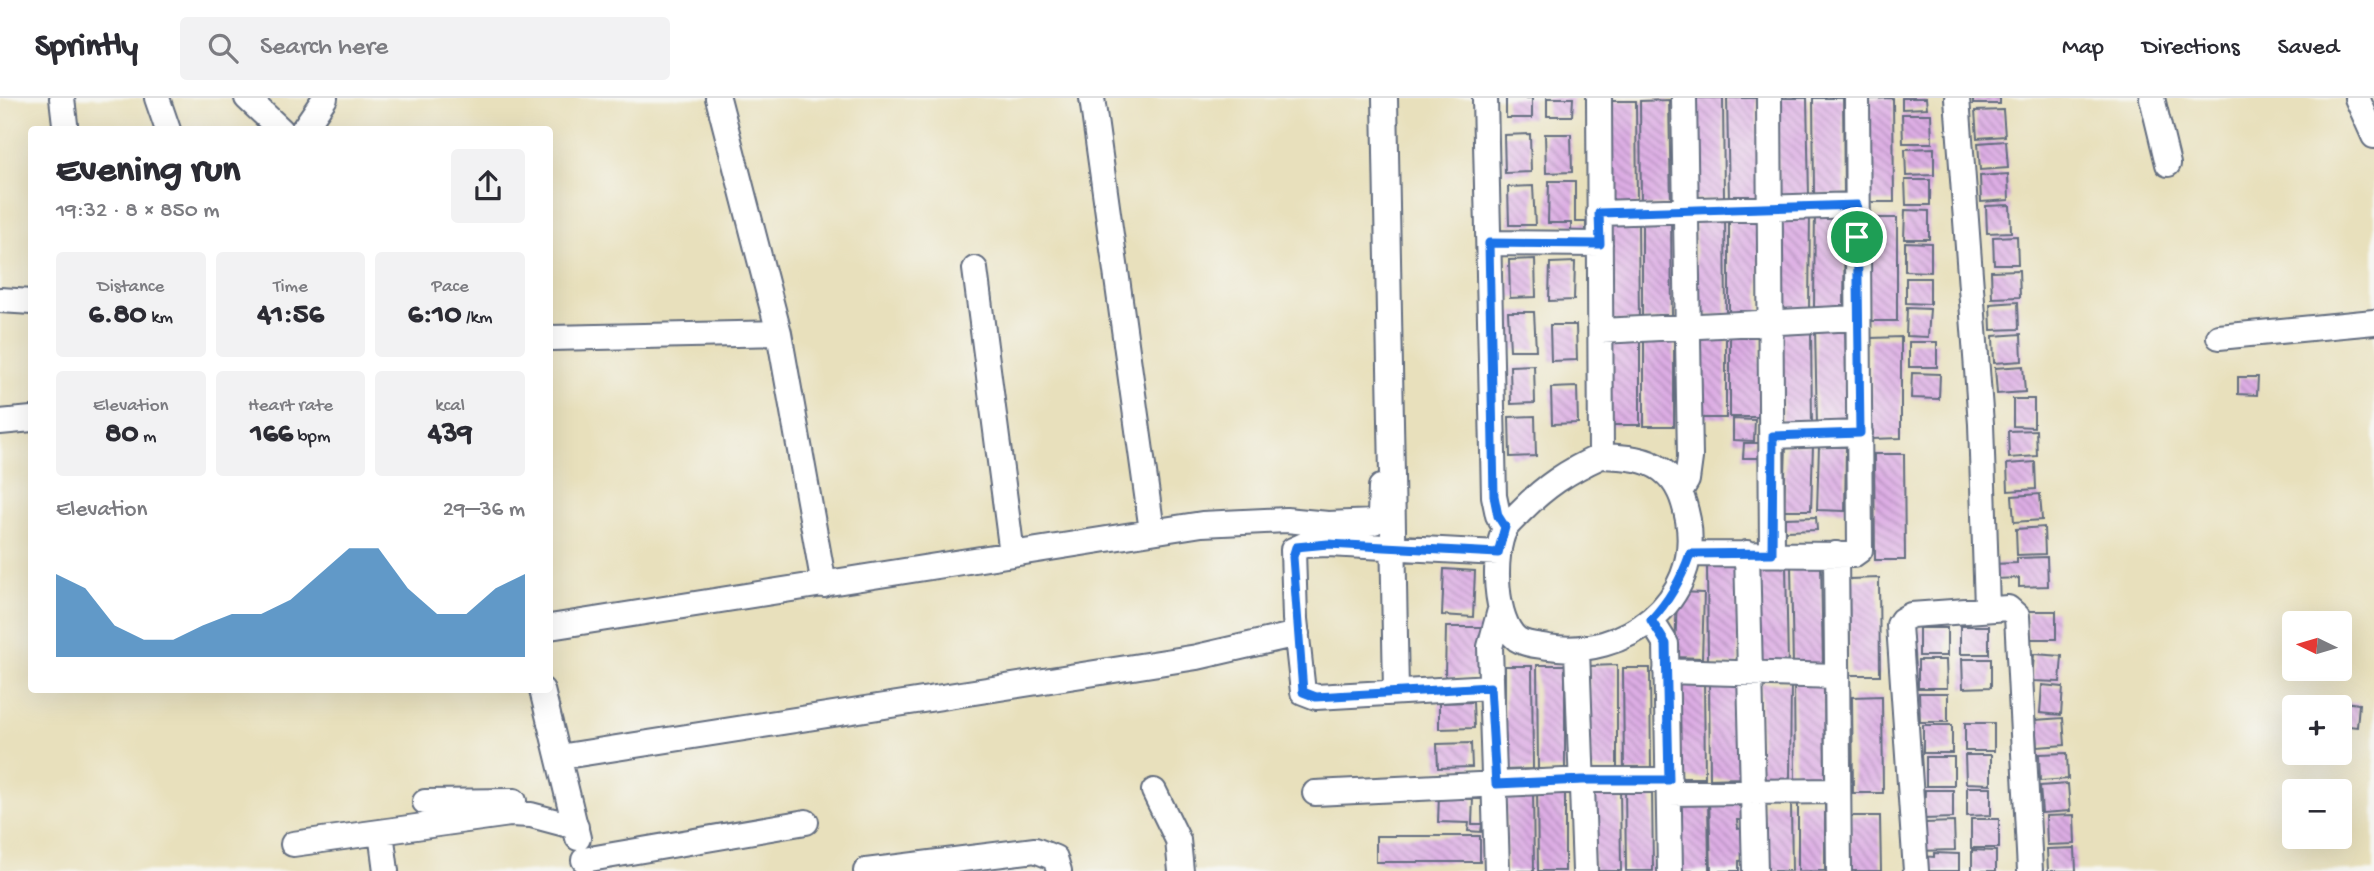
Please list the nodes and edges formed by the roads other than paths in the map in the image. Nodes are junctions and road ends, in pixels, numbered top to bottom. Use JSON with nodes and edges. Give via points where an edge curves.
{"nodes":[{"id":1,"x":62,"y":98,"type":"edge"},
{"id":2,"x":157,"y":98,"type":"edge"},
{"id":3,"x":247,"y":98,"type":"edge"},
{"id":4,"x":325,"y":98,"type":"edge"},
{"id":5,"x":718,"y":98,"type":"edge"},
{"id":6,"x":1092,"y":98,"type":"edge"},
{"id":7,"x":1370,"y":98,"type":"edge"},
{"id":8,"x":1385,"y":98,"type":"edge"},
{"id":9,"x":1485,"y":98,"type":"edge"},
{"id":10,"x":1599,"y":98,"type":"edge"},
{"id":11,"x":1684,"y":98,"type":"edge"},
{"id":12,"x":1769,"y":98,"type":"edge"},
{"id":13,"x":1857,"y":98,"type":"edge"},
{"id":14,"x":1957,"y":98,"type":"edge"},
{"id":15,"x":2151,"y":98,"type":"edge"},
{"id":16,"x":2357,"y":98,"type":"edge"},
{"id":17,"x":65,"y":124,"type":"dead end"},
{"id":18,"x":167,"y":126,"type":"edge"},
{"id":19,"x":277,"y":126,"type":"edge"},
{"id":20,"x":306,"y":126,"type":"edge"},
{"id":21,"x":2374,"y":136,"type":"edge"},
{"id":22,"x":2168,"y":164,"type":"dead end"},
{"id":23,"x":1857,"y":205,"type":"junction"},
{"id":24,"x":1769,"y":206,"type":"junction"},
{"id":25,"x":1685,"y":211,"type":"junction"},
{"id":26,"x":1599,"y":213,"type":"junction"},
{"id":27,"x":1489,"y":243,"type":"junction"},
{"id":28,"x":1600,"y":244,"type":"junction"},
{"id":29,"x":975,"y":269,"type":"dead end"},
{"id":30,"x":0,"y":300,"type":"edge"},
{"id":31,"x":28,"y":302,"type":"edge"},
{"id":32,"x":1857,"y":318,"type":"junction"},
{"id":33,"x":1772,"y":322,"type":"junction"},
{"id":34,"x":2374,"y":323,"type":"edge"},
{"id":35,"x":1689,"y":327,"type":"junction"},
{"id":36,"x":1601,"y":331,"type":"junction"},
{"id":37,"x":779,"y":333,"type":"junction"},
{"id":38,"x":2220,"y":337,"type":"dead end"},
{"id":39,"x":553,"y":338,"type":"edge"},
{"id":40,"x":28,"y":419,"type":"edge"},
{"id":41,"x":0,"y":422,"type":"edge"},
{"id":42,"x":1860,"y":433,"type":"junction"},
{"id":43,"x":1773,"y":436,"type":"junction"},
{"id":44,"x":1601,"y":456,"type":"junction"},
{"id":45,"x":1681,"y":490,"type":"junction"},
{"id":46,"x":1505,"y":527,"type":"junction"},
{"id":47,"x":1152,"y":530,"type":"junction"},
{"id":48,"x":1328,"y":534,"type":"junction"},
{"id":49,"x":1395,"y":548,"type":"junction"},
{"id":50,"x":1498,"y":553,"type":"junction"},
{"id":51,"x":1747,"y":553,"type":"junction"},
{"id":52,"x":1772,"y":553,"type":"junction"},
{"id":53,"x":1012,"y":554,"type":"junction"},
{"id":54,"x":1690,"y":554,"type":"junction"},
{"id":55,"x":1836,"y":554,"type":"junction"},
{"id":56,"x":824,"y":585,"type":"junction"},
{"id":57,"x":1987,"y":607,"type":"junction"},
{"id":58,"x":1500,"y":610,"type":"junction"},
{"id":59,"x":1651,"y":620,"type":"junction"},
{"id":60,"x":553,"y":627,"type":"edge"},
{"id":61,"x":1297,"y":634,"type":"junction"},
{"id":62,"x":1577,"y":650,"type":"junction"},
{"id":63,"x":1666,"y":671,"type":"junction"},
{"id":64,"x":1752,"y":672,"type":"junction"},
{"id":65,"x":1836,"y":676,"type":"junction"},
{"id":66,"x":1490,"y":687,"type":"junction"},
{"id":67,"x":1396,"y":691,"type":"junction"},
{"id":68,"x":543,"y":693,"type":"edge"},
{"id":69,"x":559,"y":757,"type":"junction"},
{"id":70,"x":1583,"y":780,"type":"junction"},
{"id":71,"x":1496,"y":784,"type":"junction"},
{"id":72,"x":1669,"y":787,"type":"junction"},
{"id":73,"x":1753,"y":790,"type":"junction"},
{"id":74,"x":1154,"y":791,"type":"dead end"},
{"id":75,"x":1838,"y":791,"type":"junction"},
{"id":76,"x":1315,"y":793,"type":"dead end"},
{"id":77,"x":425,"y":802,"type":"dead end"},
{"id":78,"x":547,"y":818,"type":"junction"},
{"id":79,"x":806,"y":822,"type":"dead end"},
{"id":80,"x":576,"y":827,"type":"junction"},
{"id":81,"x":381,"y":832,"type":"junction"},
{"id":82,"x":293,"y":844,"type":"dead end"},
{"id":83,"x":585,"y":865,"type":"edge"},
{"id":84,"x":386,"y":871,"type":"edge"},
{"id":85,"x":866,"y":871,"type":"edge"},
{"id":86,"x":1059,"y":871,"type":"edge"},
{"id":87,"x":1181,"y":871,"type":"edge"},
{"id":88,"x":1497,"y":871,"type":"edge"},
{"id":89,"x":1585,"y":871,"type":"edge"},
{"id":90,"x":1670,"y":871,"type":"edge"},
{"id":91,"x":1755,"y":871,"type":"edge"},
{"id":92,"x":1839,"y":871,"type":"edge"},
{"id":93,"x":1916,"y":871,"type":"edge"},
{"id":94,"x":2030,"y":871,"type":"edge"}],
"edges":[{"from":1,"to":17,"type":"street"},
{"from":2,"to":18,"type":"street"},
{"from":3,"to":19,"type":"street"},
{"from":4,"to":20,"type":"street"},
{"from":5,"to":37,"type":"street"},
{"from":6,"to":47,"type":"street"},
{"from":7,"to":48,"type":"street","via":[[1381,507],[1374,522]]},
{"from":8,"to":49,"type":"street"},
{"from":9,"to":27,"type":"street"},
{"from":10,"to":26,"type":"street"},
{"from":11,"to":25,"type":"street"},
{"from":12,"to":24,"type":"street"},
{"from":13,"to":23,"type":"street"},
{"from":14,"to":57,"type":"street","via":[[1980,424]]},
{"from":15,"to":22,"type":"street"},
{"from":16,"to":21,"type":"street"},
{"from":23,"to":24,"type":"street"},
{"from":23,"to":32,"type":"street"},
{"from":24,"to":25,"type":"street"},
{"from":24,"to":33,"type":"street"},
{"from":25,"to":26,"type":"street"},
{"from":25,"to":35,"type":"street"},
{"from":26,"to":28,"type":"street"},
{"from":27,"to":28,"type":"street"},
{"from":27,"to":46,"type":"street","via":[[1494,496]]},
{"from":28,"to":36,"type":"street"},
{"from":29,"to":53,"type":"street"},
{"from":30,"to":31,"type":"street"},
{"from":32,"to":33,"type":"street"},
{"from":32,"to":42,"type":"street"},
{"from":33,"to":35,"type":"street"},
{"from":33,"to":43,"type":"street"},
{"from":34,"to":38,"type":"street"},
{"from":35,"to":36,"type":"street"},
{"from":35,"to":45,"type":"street","via":[[1690,458]]},
{"from":36,"to":44,"type":"street"},
{"from":37,"to":39,"type":"street"},
{"from":37,"to":56,"type":"street"},
{"from":40,"to":41,"type":"street"},
{"from":42,"to":43,"type":"street"},
{"from":42,"to":55,"type":"street","via":[[1860,550],[1853,555]]},
{"from":43,"to":52,"type":"street"},
{"from":44,"to":45,"type":"street","via":[[1630,458],[1661,469]]},
{"from":44,"to":46,"type":"street","via":[[1545,486]]},
{"from":45,"to":54,"type":"street"},
{"from":46,"to":50,"type":"street"},
{"from":47,"to":48,"type":"street","via":[[1286,520]]},
{"from":47,"to":53,"type":"street"},
{"from":48,"to":49,"type":"street"},
{"from":48,"to":61,"type":"street","via":[[1293,550]]},
{"from":49,"to":50,"type":"street"},
{"from":49,"to":67,"type":"street"},
{"from":50,"to":58,"type":"street"},
{"from":51,"to":52,"type":"street"},
{"from":51,"to":54,"type":"street"},
{"from":51,"to":64,"type":"street"},
{"from":52,"to":55,"type":"street"},
{"from":53,"to":56,"type":"street"},
{"from":54,"to":59,"type":"street","via":[[1666,604]]},
{"from":55,"to":65,"type":"street"},
{"from":56,"to":60,"type":"street"},
{"from":57,"to":93,"type":"street","via":[[1911,615],[1899,625]]},
{"from":57,"to":94,"type":"street","via":[[2008,608],[2017,616]]},
{"from":58,"to":62,"type":"street","via":[[1510,631],[1524,643]]},
{"from":58,"to":66,"type":"street","via":[[1490,647]]},
{"from":59,"to":62,"type":"street","via":[[1631,633]]},
{"from":59,"to":63,"type":"street","via":[[1666,644]]},
{"from":61,"to":67,"type":"street","via":[[1301,686],[1307,695]]},
{"from":61,"to":69,"type":"street","via":[[1197,657]]},
{"from":62,"to":70,"type":"street"},
{"from":63,"to":64,"type":"street"},
{"from":63,"to":72,"type":"street"},
{"from":64,"to":65,"type":"street"},
{"from":64,"to":73,"type":"street"},
{"from":65,"to":75,"type":"street"},
{"from":66,"to":67,"type":"street"},
{"from":66,"to":71,"type":"street"},
{"from":68,"to":69,"type":"street"},
{"from":69,"to":80,"type":"street"},
{"from":70,"to":71,"type":"street"},
{"from":70,"to":72,"type":"street"},
{"from":70,"to":89,"type":"street"},
{"from":71,"to":76,"type":"street"},
{"from":71,"to":88,"type":"street"},
{"from":72,"to":73,"type":"street"},
{"from":72,"to":90,"type":"street"},
{"from":73,"to":75,"type":"street"},
{"from":73,"to":91,"type":"street"},
{"from":74,"to":87,"type":"street","via":[[1178,840]]},
{"from":75,"to":92,"type":"street"},
{"from":77,"to":78,"type":"street","via":[[523,802]]},
{"from":78,"to":80,"type":"street"},
{"from":78,"to":81,"type":"street","via":[[510,814]]},
{"from":79,"to":83,"type":"street"},
{"from":80,"to":83,"type":"street"},
{"from":81,"to":82,"type":"street"},
{"from":81,"to":84,"type":"street"},
{"from":85,"to":86,"type":"street","via":[[1035,850],[1055,858]]}]}
